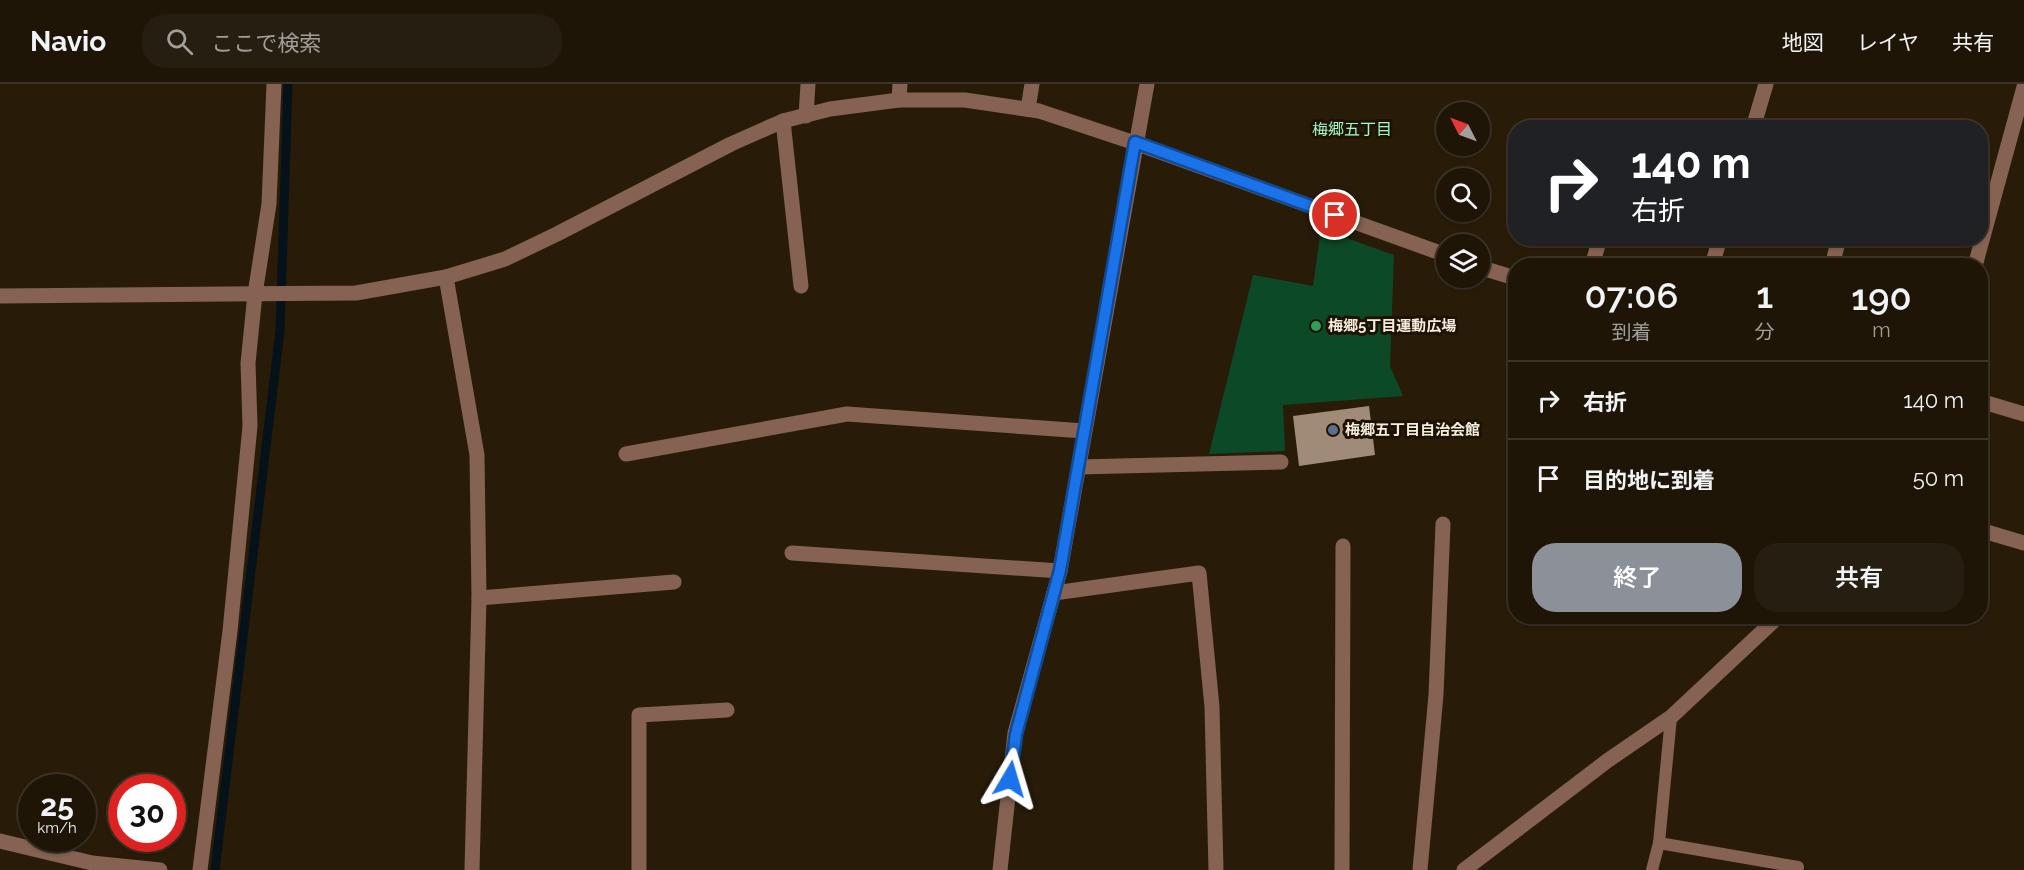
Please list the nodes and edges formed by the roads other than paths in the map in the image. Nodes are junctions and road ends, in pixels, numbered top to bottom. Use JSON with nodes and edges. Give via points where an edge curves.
{"nodes":[{"id":1,"x":274,"y":84,"type":"edge"},
{"id":2,"x":808,"y":84,"type":"edge"},
{"id":3,"x":1032,"y":84,"type":"edge"},
{"id":4,"x":1147,"y":84,"type":"edge"},
{"id":5,"x":1766,"y":84,"type":"edge"},
{"id":6,"x":2024,"y":87,"type":"edge"},
{"id":7,"x":899,"y":92,"type":"edge"},
{"id":8,"x":1028,"y":109,"type":"junction"},
{"id":9,"x":806,"y":116,"type":"junction"},
{"id":10,"x":1755,"y":120,"type":"edge"},
{"id":11,"x":783,"y":121,"type":"junction"},
{"id":12,"x":1135,"y":142,"type":"junction"},
{"id":13,"x":1988,"y":219,"type":"edge"},
{"id":14,"x":1436,"y":251,"type":"edge"},
{"id":15,"x":1490,"y":270,"type":"edge"},
{"id":16,"x":1508,"y":276,"type":"edge"},
{"id":17,"x":446,"y":277,"type":"junction"},
{"id":18,"x":801,"y":286,"type":"dead end"},
{"id":19,"x":255,"y":294,"type":"junction"},
{"id":20,"x":0,"y":296,"type":"edge"},
{"id":21,"x":1988,"y":403,"type":"edge"},
{"id":22,"x":2024,"y":414,"type":"edge"},
{"id":23,"x":1084,"y":431,"type":"junction"},
{"id":24,"x":626,"y":454,"type":"dead end"},
{"id":25,"x":1281,"y":462,"type":"dead end"},
{"id":26,"x":1078,"y":467,"type":"junction"},
{"id":27,"x":1443,"y":524,"type":"dead end"},
{"id":28,"x":1988,"y":532,"type":"edge"},
{"id":29,"x":2024,"y":543,"type":"edge"},
{"id":30,"x":1343,"y":546,"type":"dead end"},
{"id":31,"x":792,"y":553,"type":"dead end"},
{"id":32,"x":1060,"y":570,"type":"junction"},
{"id":33,"x":674,"y":582,"type":"dead end"},
{"id":34,"x":1054,"y":593,"type":"junction"},
{"id":35,"x":479,"y":598,"type":"junction"},
{"id":36,"x":1770,"y":624,"type":"edge"},
{"id":37,"x":727,"y":710,"type":"dead end"},
{"id":38,"x":1671,"y":717,"type":"junction"},
{"id":39,"x":0,"y":841,"type":"edge"},
{"id":40,"x":1659,"y":843,"type":"junction"},
{"id":41,"x":1798,"y":867,"type":"dead end"},
{"id":42,"x":160,"y":870,"type":"edge"},
{"id":43,"x":200,"y":870,"type":"edge"},
{"id":44,"x":472,"y":870,"type":"edge"},
{"id":45,"x":639,"y":870,"type":"edge"},
{"id":46,"x":1000,"y":870,"type":"edge"},
{"id":47,"x":1216,"y":870,"type":"edge"},
{"id":48,"x":1342,"y":870,"type":"edge"},
{"id":49,"x":1420,"y":870,"type":"edge"},
{"id":50,"x":1464,"y":870,"type":"edge"},
{"id":51,"x":1652,"y":870,"type":"edge"}],
"edges":[{"from":1,"to":19,"type":"street","via":[[269,204]]},
{"from":2,"to":9,"type":"street"},
{"from":3,"to":8,"type":"street"},
{"from":4,"to":12,"type":"street"},
{"from":5,"to":10,"type":"street"},
{"from":6,"to":13,"type":"street"},
{"from":7,"to":8,"type":"street"},
{"from":7,"to":9,"type":"street"},
{"from":8,"to":12,"type":"street"},
{"from":9,"to":11,"type":"street"},
{"from":11,"to":17,"type":"street","via":[[516,254]]},
{"from":11,"to":18,"type":"street"},
{"from":12,"to":14,"type":"street"},
{"from":12,"to":23,"type":"street"},
{"from":15,"to":16,"type":"street"},
{"from":17,"to":19,"type":"street","via":[[356,293]]},
{"from":17,"to":35,"type":"street","via":[[477,454]]},
{"from":19,"to":20,"type":"street"},
{"from":19,"to":43,"type":"street","via":[[248,363],[249,437]]},
{"from":21,"to":22,"type":"street"},
{"from":23,"to":24,"type":"street","via":[[847,414]]},
{"from":23,"to":26,"type":"street"},
{"from":25,"to":26,"type":"street"},
{"from":26,"to":32,"type":"street"},
{"from":27,"to":49,"type":"street","via":[[1436,695]]},
{"from":28,"to":29,"type":"street"},
{"from":30,"to":48,"type":"street"},
{"from":31,"to":32,"type":"street"},
{"from":32,"to":34,"type":"street"},
{"from":33,"to":35,"type":"street"},
{"from":34,"to":46,"type":"street","via":[[1016,734]]},
{"from":34,"to":47,"type":"street","via":[[1199,573],[1212,707]]},
{"from":35,"to":44,"type":"street"},
{"from":36,"to":38,"type":"street"},
{"from":37,"to":45,"type":"street","via":[[639,715]]},
{"from":38,"to":40,"type":"lane"},
{"from":38,"to":50,"type":"street"},
{"from":39,"to":42,"type":"street","via":[[92,863]]},
{"from":40,"to":41,"type":"lane"},
{"from":40,"to":51,"type":"lane"}]}
